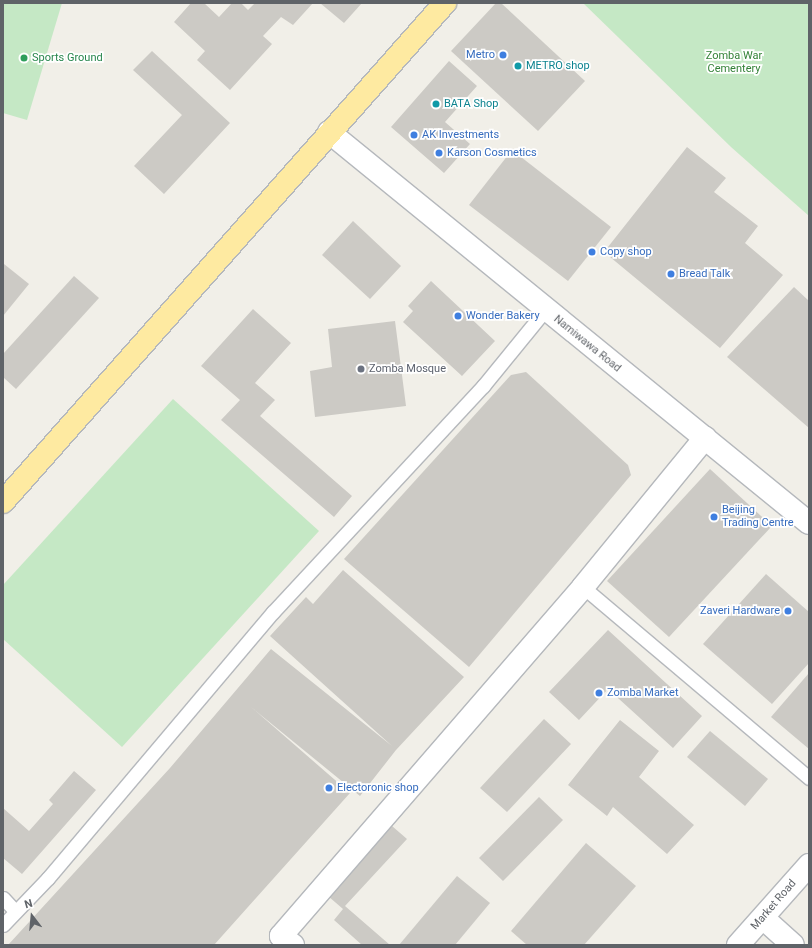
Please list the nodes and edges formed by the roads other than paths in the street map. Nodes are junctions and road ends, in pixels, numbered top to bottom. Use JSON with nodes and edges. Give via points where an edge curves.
{"nodes":[{"id":1,"x":445,"y":3,"type":"edge"},
{"id":2,"x":329,"y":132,"type":"junction"},
{"id":3,"x":545,"y":310,"type":"junction"},
{"id":4,"x":705,"y":438,"type":"junction"},
{"id":5,"x":3,"y":502,"type":"edge"},
{"id":6,"x":809,"y":523,"type":"edge"},
{"id":7,"x":583,"y":587,"type":"junction"},
{"id":8,"x":809,"y":778,"type":"edge"},
{"id":9,"x":809,"y":865,"type":"edge"},
{"id":10,"x":3,"y":898,"type":"edge"},
{"id":11,"x":15,"y":911,"type":"junction"},
{"id":12,"x":764,"y":918,"type":"junction"},
{"id":13,"x":3,"y":925,"type":"edge"},
{"id":14,"x":282,"y":942,"type":"edge"},
{"id":15,"x":738,"y":945,"type":"edge"},
{"id":16,"x":793,"y":945,"type":"edge"}],
"edges":[{"from":1,"to":2,"type":"highway"},
{"from":2,"to":3,"type":"street","name":"Namiwawa Road"},
{"from":2,"to":5,"type":"highway"},
{"from":3,"to":4,"type":"street","name":"Namiwawa Road"},
{"from":3,"to":11,"type":"lane","via":[[478,391],[273,612],[48,878]]},
{"from":4,"to":6,"type":"street","name":"Namiwawa Road"},
{"from":4,"to":7,"type":"street"},
{"from":7,"to":8,"type":"lane"},
{"from":7,"to":14,"type":"street"},
{"from":9,"to":12,"type":"street","name":"Market Road"},
{"from":10,"to":11,"type":"lane"},
{"from":11,"to":13,"type":"lane"},
{"from":12,"to":15,"type":"street","name":"Market Road"},
{"from":12,"to":16,"type":"street"}]}
